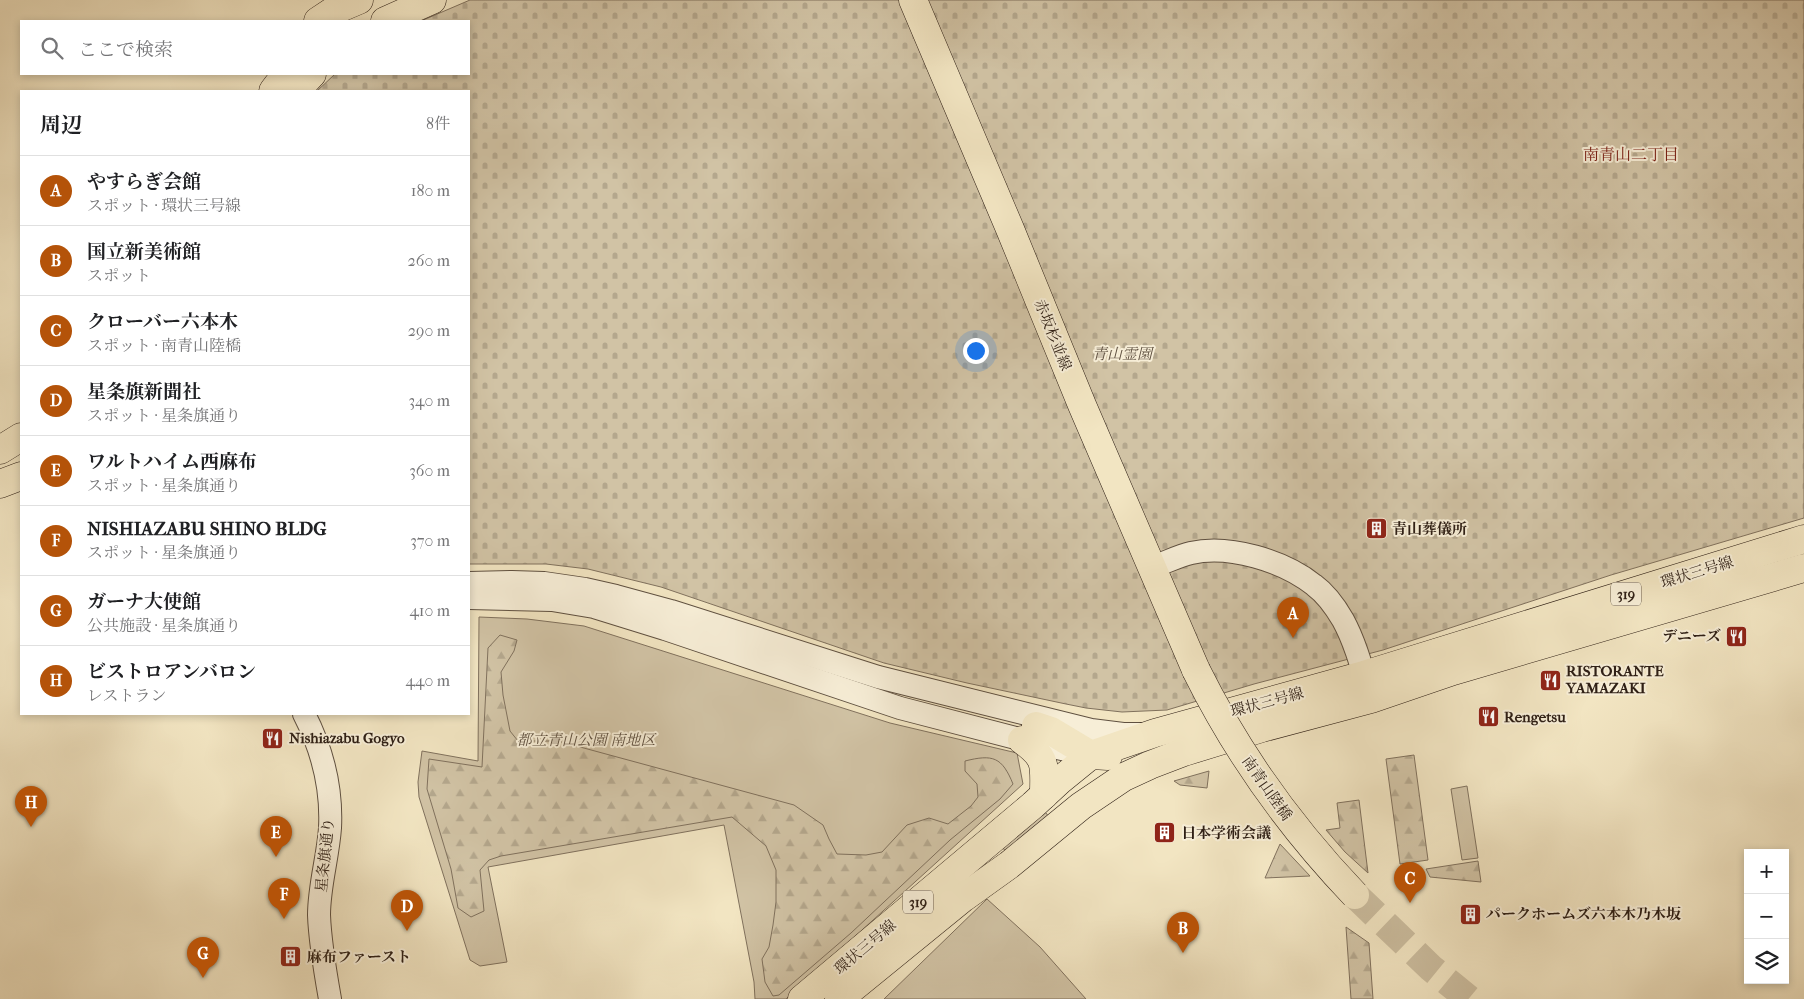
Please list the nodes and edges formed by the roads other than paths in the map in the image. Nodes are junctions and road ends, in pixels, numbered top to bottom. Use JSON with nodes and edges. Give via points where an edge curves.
{"nodes":[{"id":1,"x":359,"y":0,"type":"edge"},
{"id":2,"x":379,"y":0,"type":"edge"},
{"id":3,"x":432,"y":0,"type":"edge"},
{"id":4,"x":913,"y":0,"type":"edge"},
{"id":5,"x":319,"y":20,"type":"edge"},
{"id":6,"x":347,"y":20,"type":"edge"},
{"id":7,"x":387,"y":20,"type":"edge"},
{"id":8,"x":276,"y":75,"type":"edge"},
{"id":9,"x":285,"y":75,"type":"edge"},
{"id":10,"x":311,"y":75,"type":"edge"},
{"id":11,"x":267,"y":90,"type":"edge"},
{"id":12,"x":274,"y":90,"type":"edge"},
{"id":13,"x":297,"y":90,"type":"edge"},
{"id":14,"x":20,"y":438,"type":"edge"},
{"id":15,"x":0,"y":450,"type":"edge"},
{"id":16,"x":0,"y":470,"type":"edge"},
{"id":17,"x":20,"y":471,"type":"edge"},
{"id":18,"x":20,"y":476,"type":"edge"},
{"id":19,"x":0,"y":484,"type":"edge"},
{"id":20,"x":0,"y":491,"type":"edge"},
{"id":21,"x":20,"y":496,"type":"edge"},
{"id":22,"x":1804,"y":539,"type":"edge"},
{"id":23,"x":1152,"y":567,"type":"junction"},
{"id":24,"x":1804,"y":568,"type":"edge"},
{"id":25,"x":470,"y":583,"type":"edge"},
{"id":26,"x":470,"y":598,"type":"edge"},
{"id":27,"x":1196,"y":670,"type":"joint"},
{"id":28,"x":1368,"y":687,"type":"junction"},
{"id":29,"x":913,"y":688,"type":"junction"},
{"id":30,"x":304,"y":715,"type":"edge"},
{"id":31,"x":1262,"y":728,"type":"junction"},
{"id":32,"x":1029,"y":733,"type":"junction"},
{"id":33,"x":1155,"y":733,"type":"junction"},
{"id":34,"x":1091,"y":755,"type":"junction"},
{"id":35,"x":1044,"y":796,"type":"junction"},
{"id":36,"x":1066,"y":818,"type":"junction"},
{"id":37,"x":1355,"y":895,"type":"tunnel mouth"},
{"id":38,"x":330,"y":999,"type":"edge"},
{"id":39,"x":802,"y":999,"type":"edge"},
{"id":40,"x":839,"y":999,"type":"edge"}],
"edges":[{"from":1,"to":5,"type":"main road"},
{"from":2,"to":6,"type":"main road"},
{"from":3,"to":7,"type":"main road"},
{"from":4,"to":23,"type":"main road","name":"赤坂杉並線"},
{"from":8,"to":11,"type":"main road"},
{"from":9,"to":12,"type":"main road"},
{"from":10,"to":13,"type":"main road"},
{"from":14,"to":15,"type":"main road"},
{"from":16,"to":17,"type":"street"},
{"from":18,"to":19,"type":"main road"},
{"from":20,"to":21,"type":"main road"},
{"from":22,"to":28,"type":"main road","name":"環状三号線","number":"319"},
{"from":23,"to":27,"type":"main road","name":"赤坂杉並線"},
{"from":23,"to":28,"type":"street","via":[[1191,553],[1226,552],[1260,558],[1302,576],[1316,586],[1343,620]]},
{"from":24,"to":28,"type":"main road","name":"環状三号線","number":"319","via":[[1461,668]]},
{"from":25,"to":29,"type":"street","via":[[544,583],[585,588],[671,611]]},
{"from":26,"to":32,"type":"street","via":[[552,600],[594,607],[900,708]]},
{"from":27,"to":37,"type":"main road","name":"南青山陸橋","bridge":true,"via":[[1261,780],[1309,844]]},
{"from":28,"to":31,"type":"main road","name":"環状三号線","number":"319"},
{"from":28,"to":33,"type":"main road","name":"環状三号線","number":"319"},
{"from":29,"to":32,"type":"street"},
{"from":29,"to":33,"type":"street","via":[[1106,733]]},
{"from":30,"to":38,"type":"street","name":"星条旗通り","via":[[315,737],[328,790],[330,828],[319,916]]},
{"from":31,"to":34,"type":"main road","via":[[1135,753]]},
{"from":31,"to":36,"type":"main road","name":"環状三号線","number":"319","via":[[1150,765],[1124,778]]},
{"from":32,"to":34,"type":"main road","via":[[1051,731]]},
{"from":32,"to":35,"type":"main road","via":[[1044,764]]},
{"from":33,"to":34,"type":"main road","name":"環状三号線","number":"319"},
{"from":34,"to":35,"type":"main road","name":"環状三号線","number":"319"},
{"from":34,"to":36,"type":"main road","via":[[1083,794]]},
{"from":35,"to":39,"type":"main road","name":"環状三号線","number":"319"},
{"from":36,"to":40,"type":"main road","name":"環状三号線","number":"319"}]}
